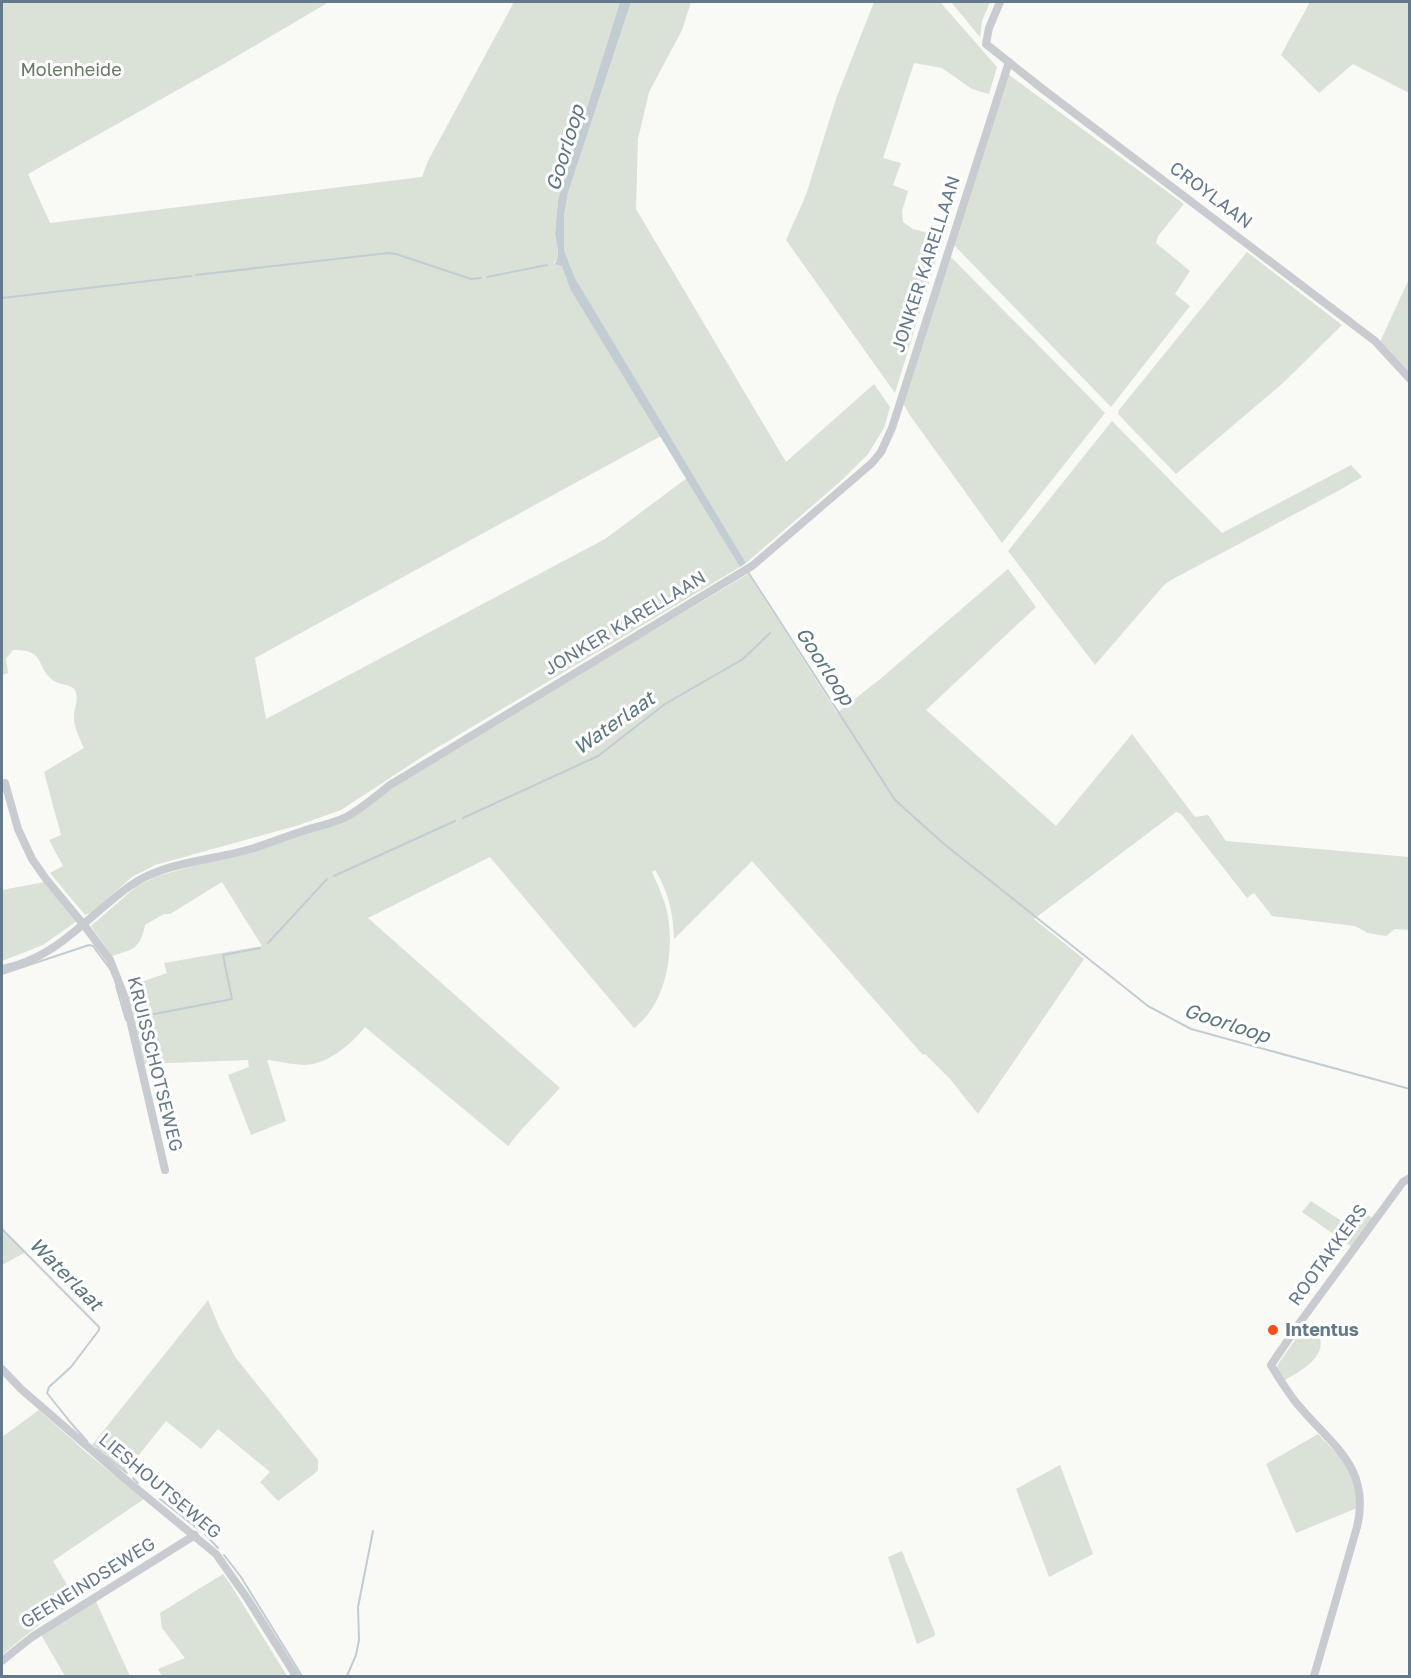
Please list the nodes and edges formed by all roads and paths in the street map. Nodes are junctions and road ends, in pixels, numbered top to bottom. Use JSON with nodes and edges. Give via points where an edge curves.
{"nodes":[{"id":1,"x":1000,"y":2,"type":"edge"},
{"id":2,"x":1009,"y":62,"type":"junction"},
{"id":3,"x":1410,"y":379,"type":"edge"},
{"id":4,"x":5,"y":783,"type":"dead end"},
{"id":5,"x":84,"y":925,"type":"junction"},
{"id":6,"x":2,"y":969,"type":"edge"},
{"id":7,"x":165,"y":1170,"type":"dead end"},
{"id":8,"x":1410,"y":1178,"type":"edge"},
{"id":9,"x":2,"y":1370,"type":"edge"},
{"id":10,"x":195,"y":1535,"type":"junction"},
{"id":11,"x":2,"y":1660,"type":"edge"},
{"id":12,"x":296,"y":1677,"type":"edge"},
{"id":13,"x":1314,"y":1677,"type":"edge"}],
"edges":[{"from":1,"to":2,"type":"street","name":"CROYLAAN","via":[[986,44]]},
{"from":2,"to":3,"type":"street","name":"CROYLAAN","via":[[1375,341]]},
{"from":2,"to":5,"type":"street","name":"JONKER KARELLAAN","via":[[892,428],[872,463],[752,566],[390,785],[347,817],[248,850],[152,874],[130,886]]},
{"from":4,"to":5,"type":"street","name":"KRUISSCHOTSEWEG","via":[[18,829],[32,859]]},
{"from":5,"to":6,"type":"street","name":"JONKER KARELLAAN","via":[[41,956]]},
{"from":5,"to":7,"type":"street","name":"KRUISSCHOTSEWEG","via":[[110,960],[125,998]]},
{"from":8,"to":13,"type":"street","name":"ROOTAKKERS","via":[[1403,1182],[1271,1365],[1294,1400],[1348,1460],[1360,1500],[1357,1527]]},
{"from":9,"to":10,"type":"street","name":"LIESHOUTSEWEG","via":[[124,1479]]},
{"from":10,"to":11,"type":"street","name":"GEENEINDSEWEG"},
{"from":10,"to":12,"type":"street","name":"LIESHOUTSEWEG","via":[[216,1554],[248,1598]]}]}
